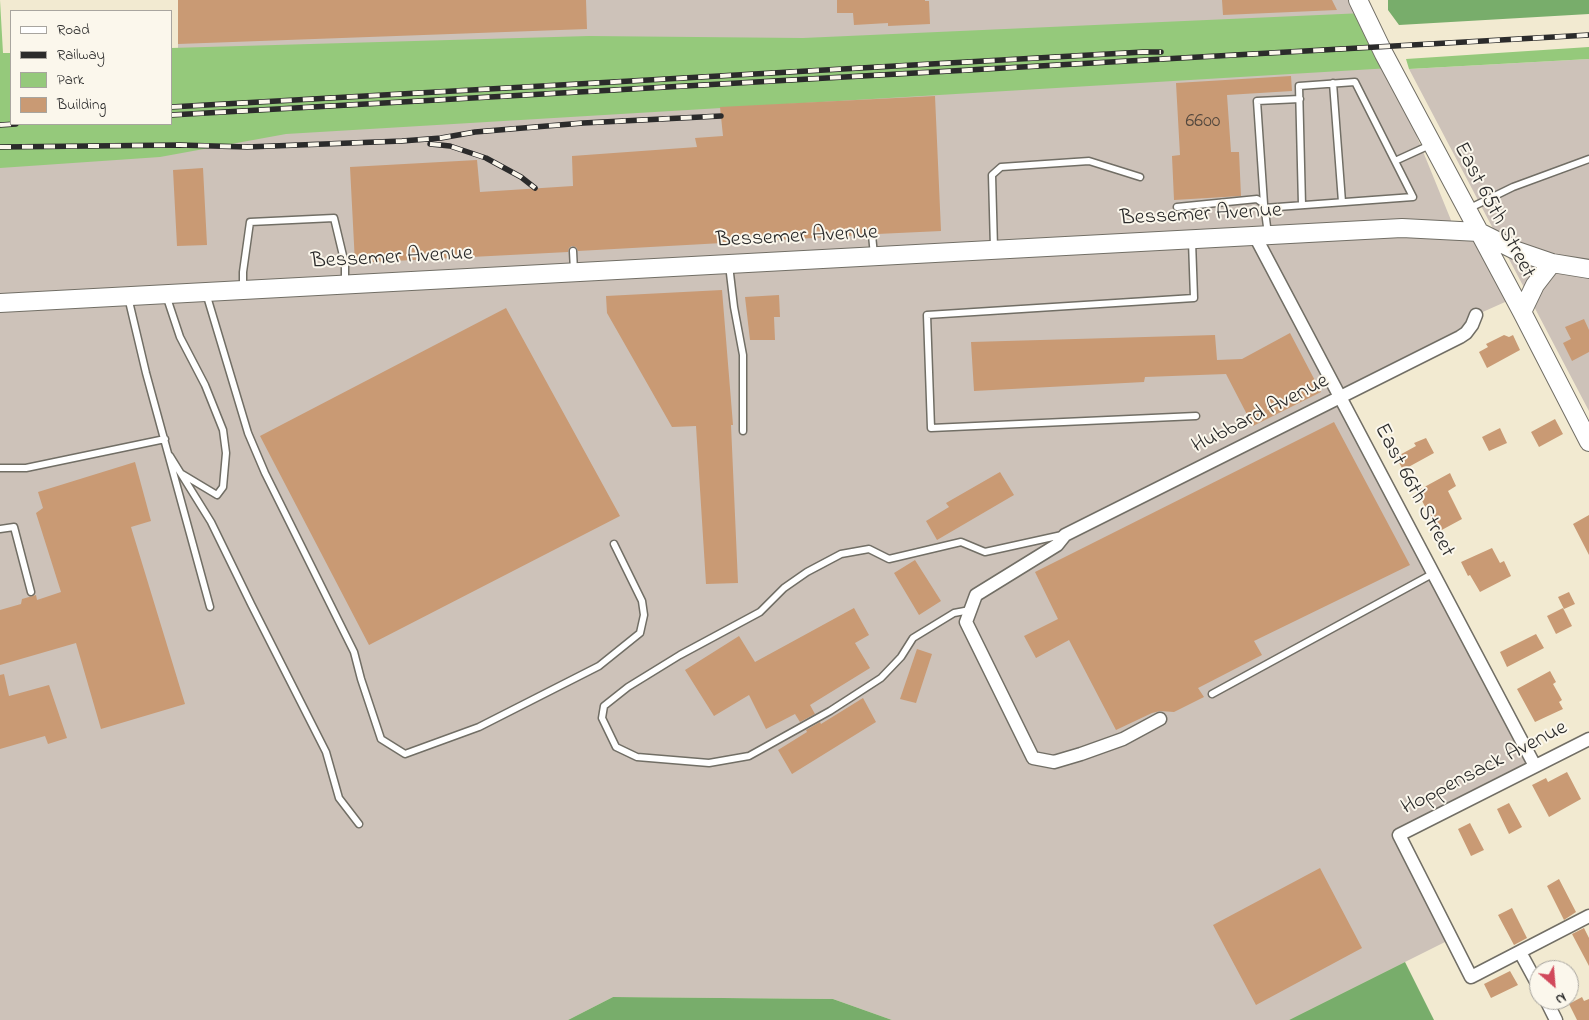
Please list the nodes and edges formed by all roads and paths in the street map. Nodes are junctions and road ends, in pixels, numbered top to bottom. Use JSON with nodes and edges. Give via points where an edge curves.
{"nodes":[{"id":1,"x":1358,"y":0,"type":"edge"},
{"id":2,"x":1333,"y":83,"type":"junction"},
{"id":3,"x":1300,"y":99,"type":"junction"},
{"id":4,"x":1432,"y":144,"type":"junction"},
{"id":5,"x":1589,"y":159,"type":"edge"},
{"id":6,"x":1395,"y":161,"type":"junction"},
{"id":7,"x":1140,"y":177,"type":"dead end"},
{"id":8,"x":1342,"y":202,"type":"junction"},
{"id":9,"x":1302,"y":205,"type":"junction"},
{"id":10,"x":1264,"y":206,"type":"junction"},
{"id":11,"x":1177,"y":207,"type":"dead end"},
{"id":12,"x":1467,"y":210,"type":"junction"},
{"id":13,"x":1479,"y":232,"type":"junction"},
{"id":14,"x":872,"y":235,"type":"dead end"},
{"id":15,"x":1262,"y":236,"type":"junction"},
{"id":16,"x":1192,"y":239,"type":"junction"},
{"id":17,"x":994,"y":250,"type":"junction"},
{"id":18,"x":573,"y":251,"type":"dead end"},
{"id":19,"x":874,"y":256,"type":"junction"},
{"id":20,"x":1552,"y":263,"type":"junction"},
{"id":21,"x":729,"y":264,"type":"junction"},
{"id":22,"x":1589,"y":269,"type":"edge"},
{"id":23,"x":574,"y":272,"type":"junction"},
{"id":24,"x":345,"y":284,"type":"junction"},
{"id":25,"x":243,"y":290,"type":"junction"},
{"id":26,"x":205,"y":292,"type":"junction"},
{"id":27,"x":165,"y":294,"type":"junction"},
{"id":28,"x":128,"y":296,"type":"junction"},
{"id":29,"x":0,"y":303,"type":"edge"},
{"id":30,"x":1522,"y":312,"type":"junction"},
{"id":31,"x":1476,"y":315,"type":"dead end"},
{"id":32,"x":1341,"y":397,"type":"junction"},
{"id":33,"x":1196,"y":416,"type":"dead end"},
{"id":34,"x":743,"y":431,"type":"dead end"},
{"id":35,"x":165,"y":439,"type":"junction"},
{"id":36,"x":1589,"y":442,"type":"edge"},
{"id":37,"x":170,"y":456,"type":"junction"},
{"id":38,"x":0,"y":468,"type":"edge"},
{"id":39,"x":180,"y":472,"type":"junction"},
{"id":40,"x":0,"y":529,"type":"edge"},
{"id":41,"x":1061,"y":540,"type":"junction"},
{"id":42,"x":614,"y":544,"type":"dead end"},
{"id":43,"x":1434,"y":573,"type":"junction"},
{"id":44,"x":31,"y":592,"type":"dead end"},
{"id":45,"x":210,"y":607,"type":"dead end"},
{"id":46,"x":970,"y":610,"type":"junction"},
{"id":47,"x":1212,"y":694,"type":"dead end"},
{"id":48,"x":1160,"y":719,"type":"dead end"},
{"id":49,"x":1589,"y":739,"type":"edge"},
{"id":50,"x":1535,"y":766,"type":"junction"},
{"id":51,"x":359,"y":824,"type":"dead end"},
{"id":52,"x":1589,"y":916,"type":"edge"},
{"id":53,"x":1520,"y":952,"type":"junction"},
{"id":54,"x":1529,"y":969,"type":"edge"}],
"edges":[{"from":1,"to":4,"type":"street","name":"East 65th Street"},
{"from":2,"to":3,"type":"lane","via":[[1299,86]]},
{"from":2,"to":6,"type":"lane","via":[[1356,82]]},
{"from":2,"to":8,"type":"lane"},
{"from":3,"to":9,"type":"lane"},
{"from":3,"to":10,"type":"lane","via":[[1257,101]]},
{"from":4,"to":6,"type":"lane"},
{"from":4,"to":12,"type":"street","name":"East 65th Street"},
{"from":5,"to":12,"type":"lane","via":[[1512,187]]},
{"from":6,"to":8,"type":"lane","via":[[1413,198]]},
{"from":7,"to":17,"type":"lane","via":[[1089,161],[1001,167],[992,175]]},
{"from":8,"to":9,"type":"lane"},
{"from":9,"to":10,"type":"lane"},
{"from":10,"to":11,"type":"lane","via":[[1257,198]]},
{"from":10,"to":15,"type":"lane"},
{"from":12,"to":13,"type":"street","name":"East 65th Street"},
{"from":13,"to":15,"type":"street","name":"Bessemer Avenue","via":[[1402,228]]},
{"from":13,"to":20,"type":"street","name":"Bessemer Avenue","via":[[1517,251]]},
{"from":13,"to":30,"type":"street","name":"East 65th Street"},
{"from":14,"to":19,"type":"lane"},
{"from":15,"to":16,"type":"street","name":"Bessemer Avenue"},
{"from":15,"to":32,"type":"street","name":"East 66th Street"},
{"from":16,"to":17,"type":"street","name":"Bessemer Avenue"},
{"from":16,"to":33,"type":"lane","via":[[1194,298],[927,315],[930,428]]},
{"from":17,"to":19,"type":"street","name":"Bessemer Avenue"},
{"from":18,"to":23,"type":"lane"},
{"from":19,"to":21,"type":"street","name":"Bessemer Avenue"},
{"from":20,"to":22,"type":"street","name":"Bessemer Avenue"},
{"from":20,"to":30,"type":"street","via":[[1535,285]]},
{"from":21,"to":23,"type":"street","name":"Bessemer Avenue"},
{"from":21,"to":34,"type":"lane","via":[[743,356]]},
{"from":23,"to":24,"type":"street","name":"Bessemer Avenue"},
{"from":24,"to":25,"type":"street","name":"Bessemer Avenue"},
{"from":24,"to":25,"type":"lane","via":[[346,266],[334,218],[250,222]]},
{"from":25,"to":26,"type":"street","name":"Bessemer Avenue"},
{"from":26,"to":27,"type":"street","name":"Bessemer Avenue"},
{"from":26,"to":42,"type":"lane","via":[[248,434],[354,652],[381,739],[405,754],[479,727],[599,666],[640,633],[644,616],[642,601]]},
{"from":27,"to":28,"type":"street","name":"Bessemer Avenue"},
{"from":27,"to":39,"type":"lane","via":[[180,337],[205,385],[223,430],[226,453],[223,486],[217,495]]},
{"from":28,"to":29,"type":"street","name":"Bessemer Avenue"},
{"from":28,"to":35,"type":"lane"},
{"from":30,"to":36,"type":"street","name":"East 65th Street"},
{"from":31,"to":32,"type":"street","name":"Hubbard Avenue","via":[[1466,333]]},
{"from":32,"to":41,"type":"street","name":"Hubbard Avenue"},
{"from":32,"to":43,"type":"street","name":"East 66th Street"},
{"from":35,"to":37,"type":"lane"},
{"from":35,"to":38,"type":"lane","via":[[26,468]]},
{"from":37,"to":39,"type":"lane"},
{"from":37,"to":45,"type":"lane"},
{"from":39,"to":51,"type":"lane","via":[[211,522],[322,743],[339,798]]},
{"from":40,"to":44,"type":"lane","via":[[14,527]]},
{"from":41,"to":46,"type":"street","name":"Hubbard Avenue","via":[[976,595]]},
{"from":41,"to":46,"type":"lane","via":[[985,552],[961,542],[889,559],[869,549],[841,554],[806,572],[760,612],[628,687],[604,706],[602,718],[616,746],[637,757],[709,763],[749,756],[881,678],[913,638],[954,614]]},
{"from":43,"to":47,"type":"lane"},
{"from":43,"to":50,"type":"street","name":"East 66th Street"},
{"from":46,"to":48,"type":"street","via":[[966,622],[1033,758],[1054,762],[1081,754],[1123,739]]},
{"from":49,"to":50,"type":"street","name":"Hoppensack Avenue"},
{"from":50,"to":53,"type":"street","name":"Hoppensack Avenue","via":[[1399,835],[1471,977]]},
{"from":52,"to":53,"type":"street"},
{"from":53,"to":54,"type":"street"}]}
